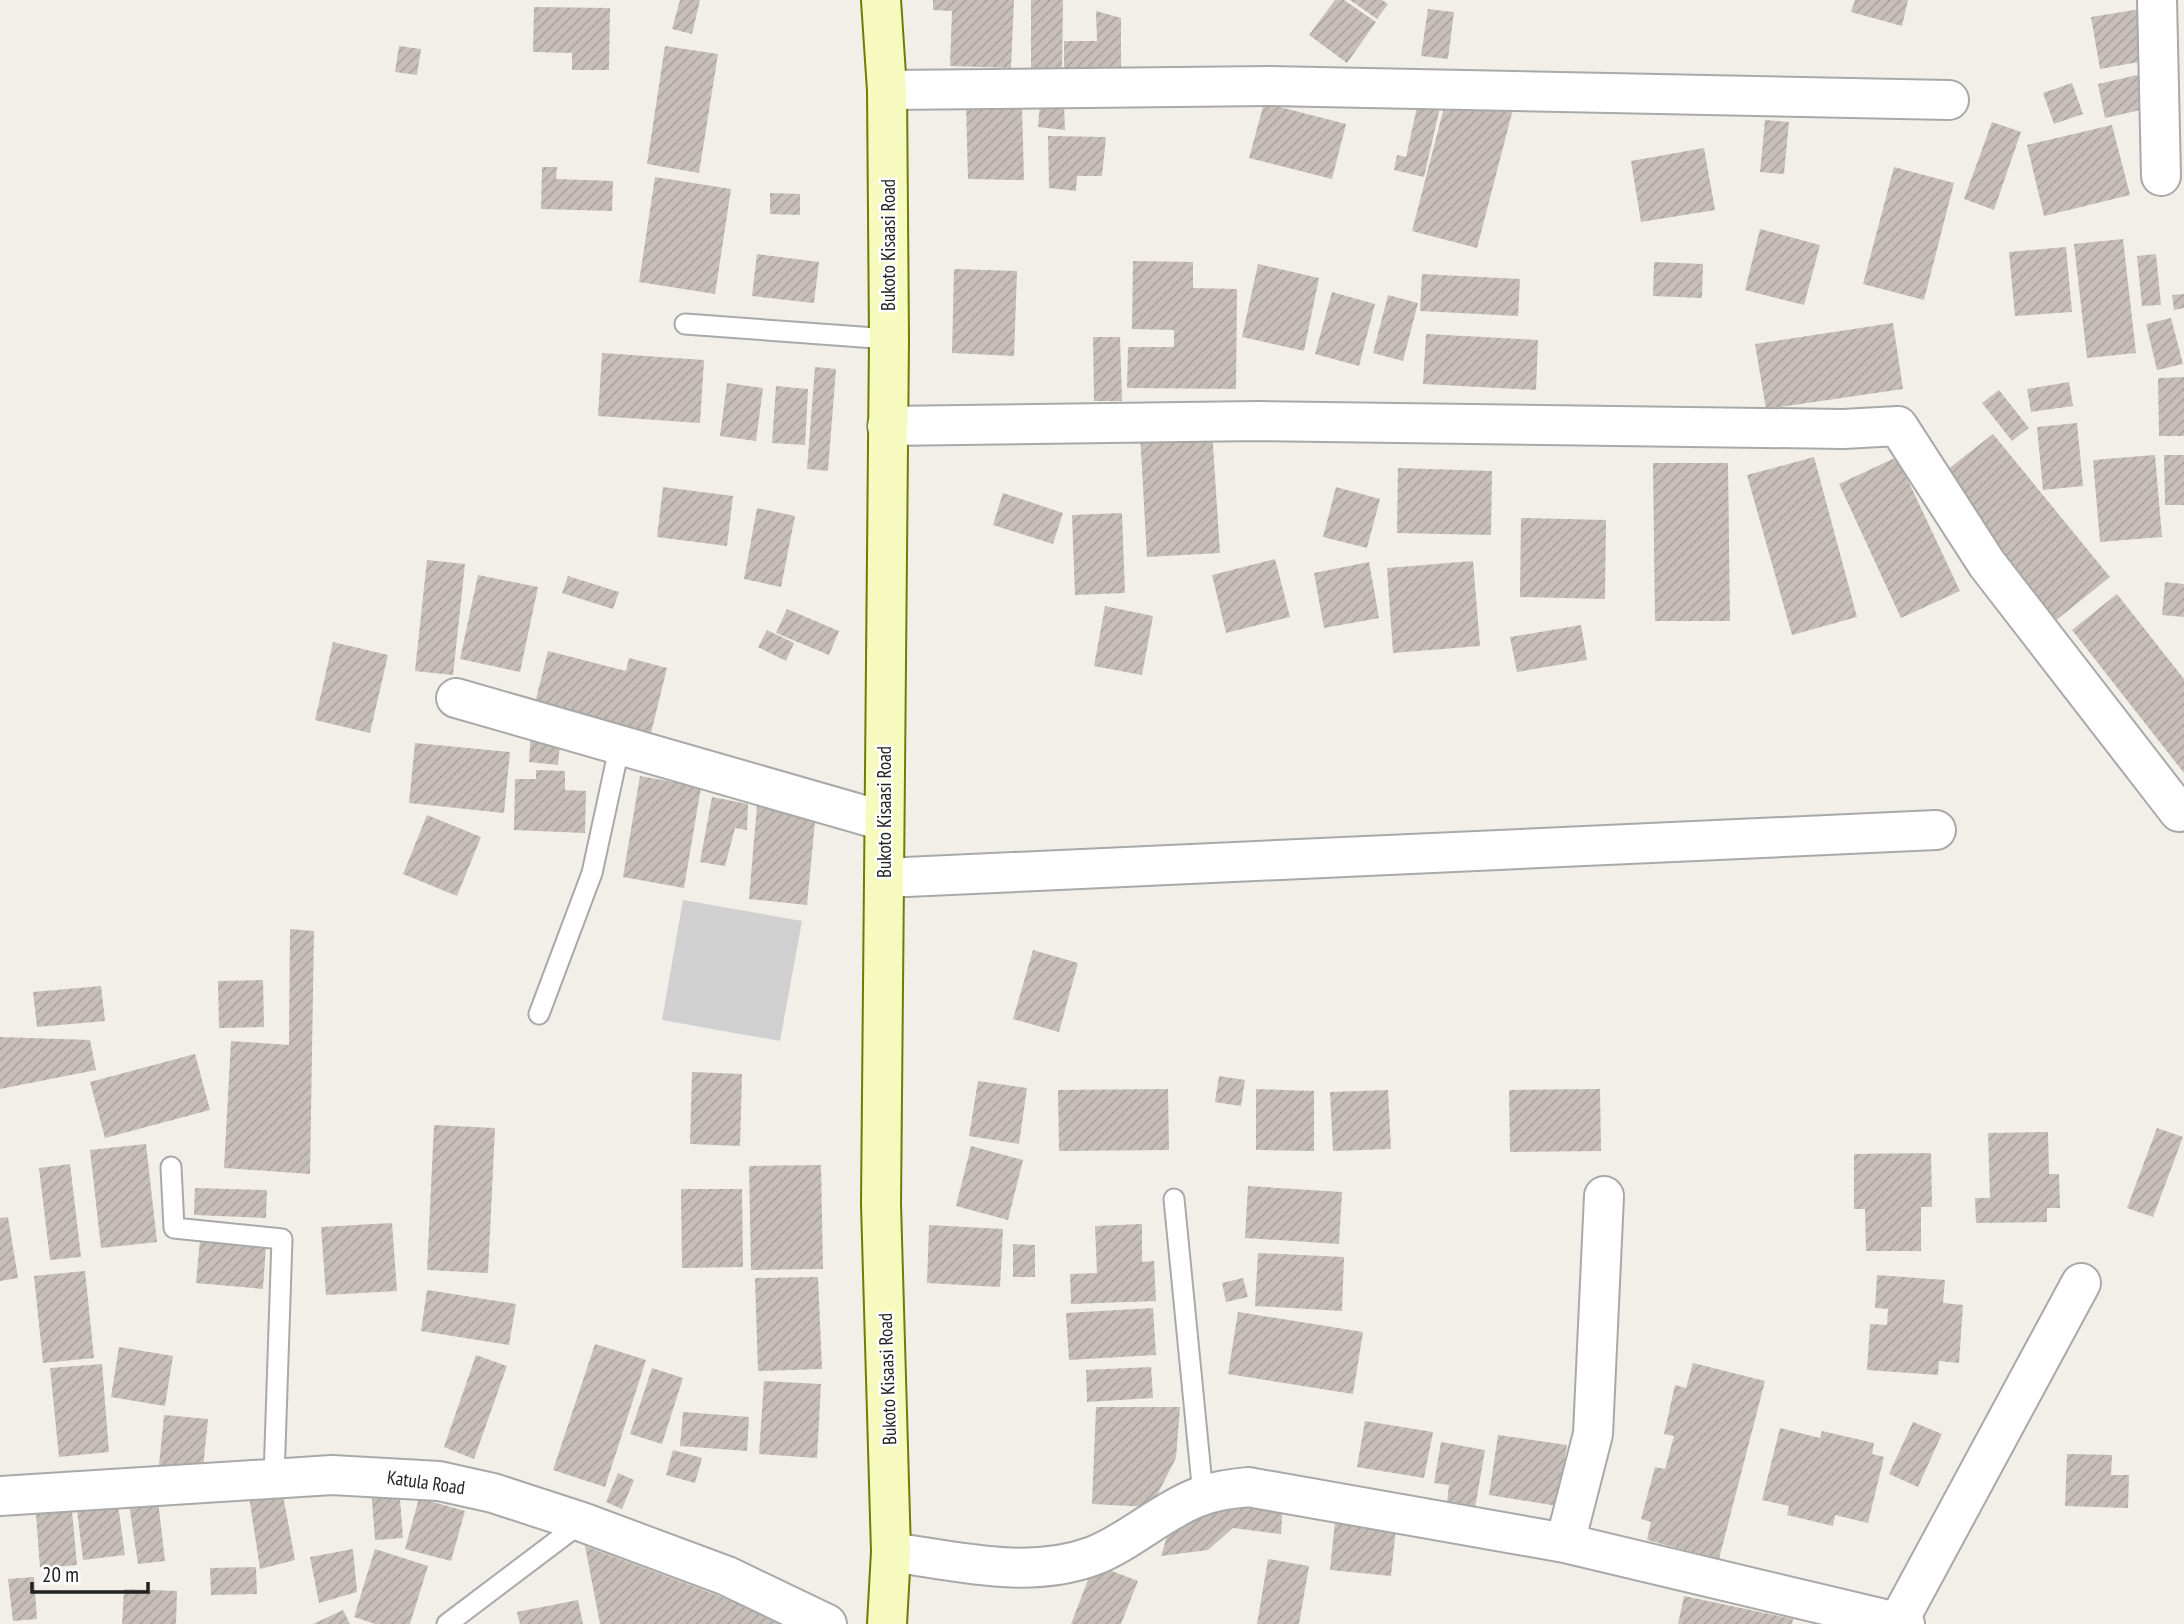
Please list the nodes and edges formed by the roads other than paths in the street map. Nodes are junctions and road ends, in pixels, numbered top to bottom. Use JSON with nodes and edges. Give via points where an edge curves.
{"nodes":[{"id":1,"x":881,"y":0,"type":"edge"},
{"id":2,"x":2157,"y":0,"type":"edge"},
{"id":3,"x":887,"y":90,"type":"junction"},
{"id":4,"x":1949,"y":100,"type":"dead end"},
{"id":5,"x":2161,"y":176,"type":"dead end"},
{"id":6,"x":685,"y":324,"type":"dead end"},
{"id":7,"x":888,"y":339,"type":"junction"},
{"id":8,"x":887,"y":426,"type":"junction"},
{"id":9,"x":456,"y":698,"type":"dead end"},
{"id":10,"x":620,"y":744,"type":"junction"},
{"id":11,"x":2179,"y":812,"type":"dead end"},
{"id":12,"x":884,"y":821,"type":"junction"},
{"id":13,"x":1936,"y":830,"type":"dead end"},
{"id":14,"x":884,"y":878,"type":"junction"},
{"id":15,"x":539,"y":1014,"type":"dead end"},
{"id":16,"x":171,"y":1167,"type":"dead end"},
{"id":17,"x":1604,"y":1196,"type":"dead end"},
{"id":18,"x":1174,"y":1199,"type":"dead end"},
{"id":19,"x":2081,"y":1283,"type":"dead end"},
{"id":20,"x":274,"y":1478,"type":"junction"},
{"id":21,"x":1202,"y":1495,"type":"junction"},
{"id":22,"x":0,"y":1496,"type":"edge"},
{"id":23,"x":582,"y":1522,"type":"junction"},
{"id":24,"x":1565,"y":1543,"type":"junction"},
{"id":25,"x":891,"y":1552,"type":"junction"},
{"id":26,"x":1902,"y":1623,"type":"edge"},
{"id":27,"x":447,"y":1624,"type":"edge"},
{"id":28,"x":827,"y":1624,"type":"edge"},
{"id":29,"x":887,"y":1624,"type":"edge"}],
"edges":[{"from":1,"to":3,"type":"main road","name":"Bukoto Kisaasi Road"},
{"from":2,"to":5,"type":"street"},
{"from":3,"to":4,"type":"street","via":[[1270,86]]},
{"from":3,"to":7,"type":"main road","name":"Bukoto Kisaasi Road"},
{"from":6,"to":7,"type":"lane"},
{"from":7,"to":8,"type":"main road","name":"Bukoto Kisaasi Road"},
{"from":8,"to":11,"type":"street","via":[[1258,421],[1898,426],[1987,564]]},
{"from":8,"to":12,"type":"main road","name":"Bukoto Kisaasi Road"},
{"from":9,"to":10,"type":"street"},
{"from":10,"to":12,"type":"street"},
{"from":10,"to":15,"type":"lane","via":[[592,873]]},
{"from":12,"to":14,"type":"main road","name":"Bukoto Kisaasi Road"},
{"from":13,"to":14,"type":"street"},
{"from":14,"to":25,"type":"main road","name":"Bukoto Kisaasi Road","via":[[881,1204]]},
{"from":16,"to":20,"type":"lane","via":[[174,1228],[282,1239]]},
{"from":17,"to":24,"type":"street","via":[[1593,1434]]},
{"from":18,"to":21,"type":"lane"},
{"from":19,"to":26,"type":"street"},
{"from":20,"to":22,"type":"street","name":"Katula Road"},
{"from":20,"to":23,"type":"street","name":"Katula Road","via":[[344,1475],[439,1481]]},
{"from":21,"to":24,"type":"street","via":[[1248,1487]]},
{"from":21,"to":25,"type":"street","via":[[1093,1556],[1054,1566],[1010,1568]]},
{"from":23,"to":27,"type":"lane"},
{"from":23,"to":28,"type":"street","name":"Katula Road","via":[[727,1576]]},
{"from":24,"to":26,"type":"street"},
{"from":25,"to":29,"type":"main road","name":"Bukoto Kisaasi Road"}]}
